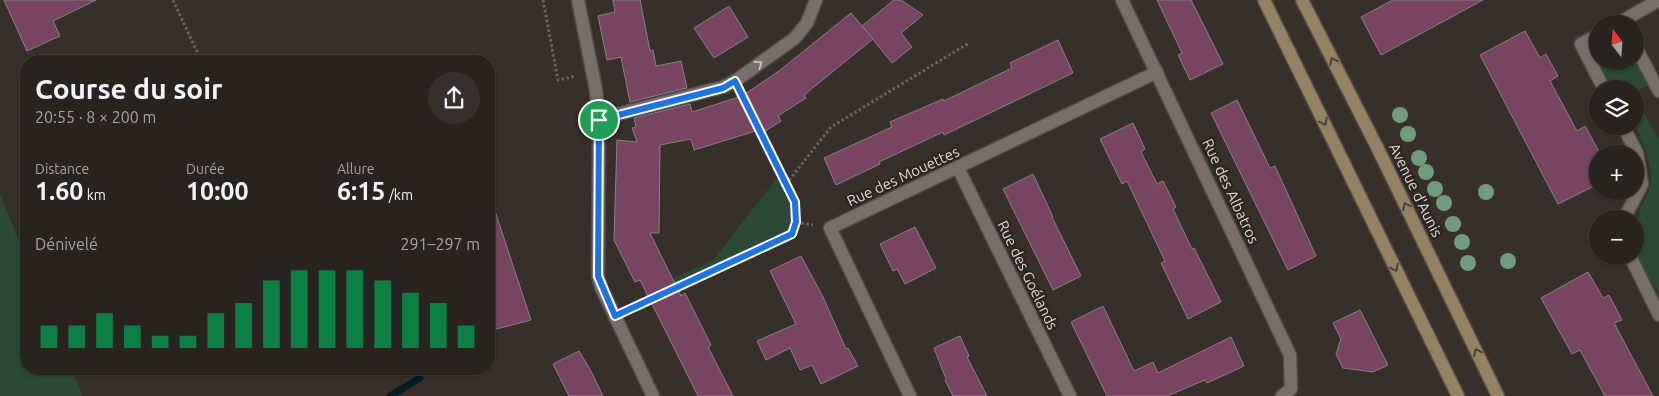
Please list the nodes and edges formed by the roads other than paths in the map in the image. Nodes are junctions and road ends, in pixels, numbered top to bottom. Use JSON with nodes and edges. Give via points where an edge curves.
{"nodes":[{"id":1,"x":578,"y":0,"type":"edge"},
{"id":2,"x":816,"y":0,"type":"edge"},
{"id":3,"x":1122,"y":0,"type":"edge"},
{"id":4,"x":1264,"y":0,"type":"edge"},
{"id":5,"x":1302,"y":0,"type":"edge"},
{"id":6,"x":1659,"y":0,"type":"edge"},
{"id":7,"x":1634,"y":15,"type":"edge"},
{"id":8,"x":1589,"y":40,"type":"edge"},
{"id":9,"x":1589,"y":60,"type":"edge"},
{"id":10,"x":1644,"y":63,"type":"edge"},
{"id":11,"x":1157,"y":72,"type":"junction"},
{"id":12,"x":1659,"y":92,"type":"edge"},
{"id":13,"x":599,"y":120,"type":"junction"},
{"id":14,"x":1628,"y":135,"type":"edge"},
{"id":15,"x":958,"y":168,"type":"junction"},
{"id":16,"x":1629,"y":210,"type":"edge"},
{"id":17,"x":1634,"y":265,"type":"edge"},
{"id":18,"x":1659,"y":315,"type":"edge"},
{"id":19,"x":653,"y":396,"type":"edge"},
{"id":20,"x":910,"y":396,"type":"edge"},
{"id":21,"x":1070,"y":396,"type":"edge"},
{"id":22,"x":1282,"y":396,"type":"edge"},
{"id":23,"x":1458,"y":396,"type":"edge"},
{"id":24,"x":1498,"y":396,"type":"edge"}],
"edges":[{"from":1,"to":13,"type":"street"},
{"from":13,"to":2,"type":"street","one_way":true,"via":[[723,88],[795,38],[807,22]]},
{"from":3,"to":11,"type":"street","name":"Rue des Albatros"},
{"from":4,"to":23,"type":"main road","one_way":true},
{"from":24,"to":5,"type":"main road","name":"Avenue d'Aunis","one_way":true},
{"from":6,"to":7,"type":"street"},
{"from":8,"to":9,"type":"street","via":[[1581,44]]},
{"from":10,"to":12,"type":"street"},
{"from":11,"to":15,"type":"street","name":"Rue des Mouettes"},
{"from":11,"to":22,"type":"street","name":"Rue des Albatros","via":[[1290,355],[1291,389]]},
{"from":13,"to":19,"type":"street","via":[[598,276]]},
{"from":14,"to":16,"type":"street","via":[[1637,153],[1642,184]]},
{"from":15,"to":20,"type":"street","name":"Rue des Mouettes","via":[[830,228]]},
{"from":15,"to":21,"type":"street","name":"Rue des Goélands"},
{"from":17,"to":18,"type":"street"}]}
